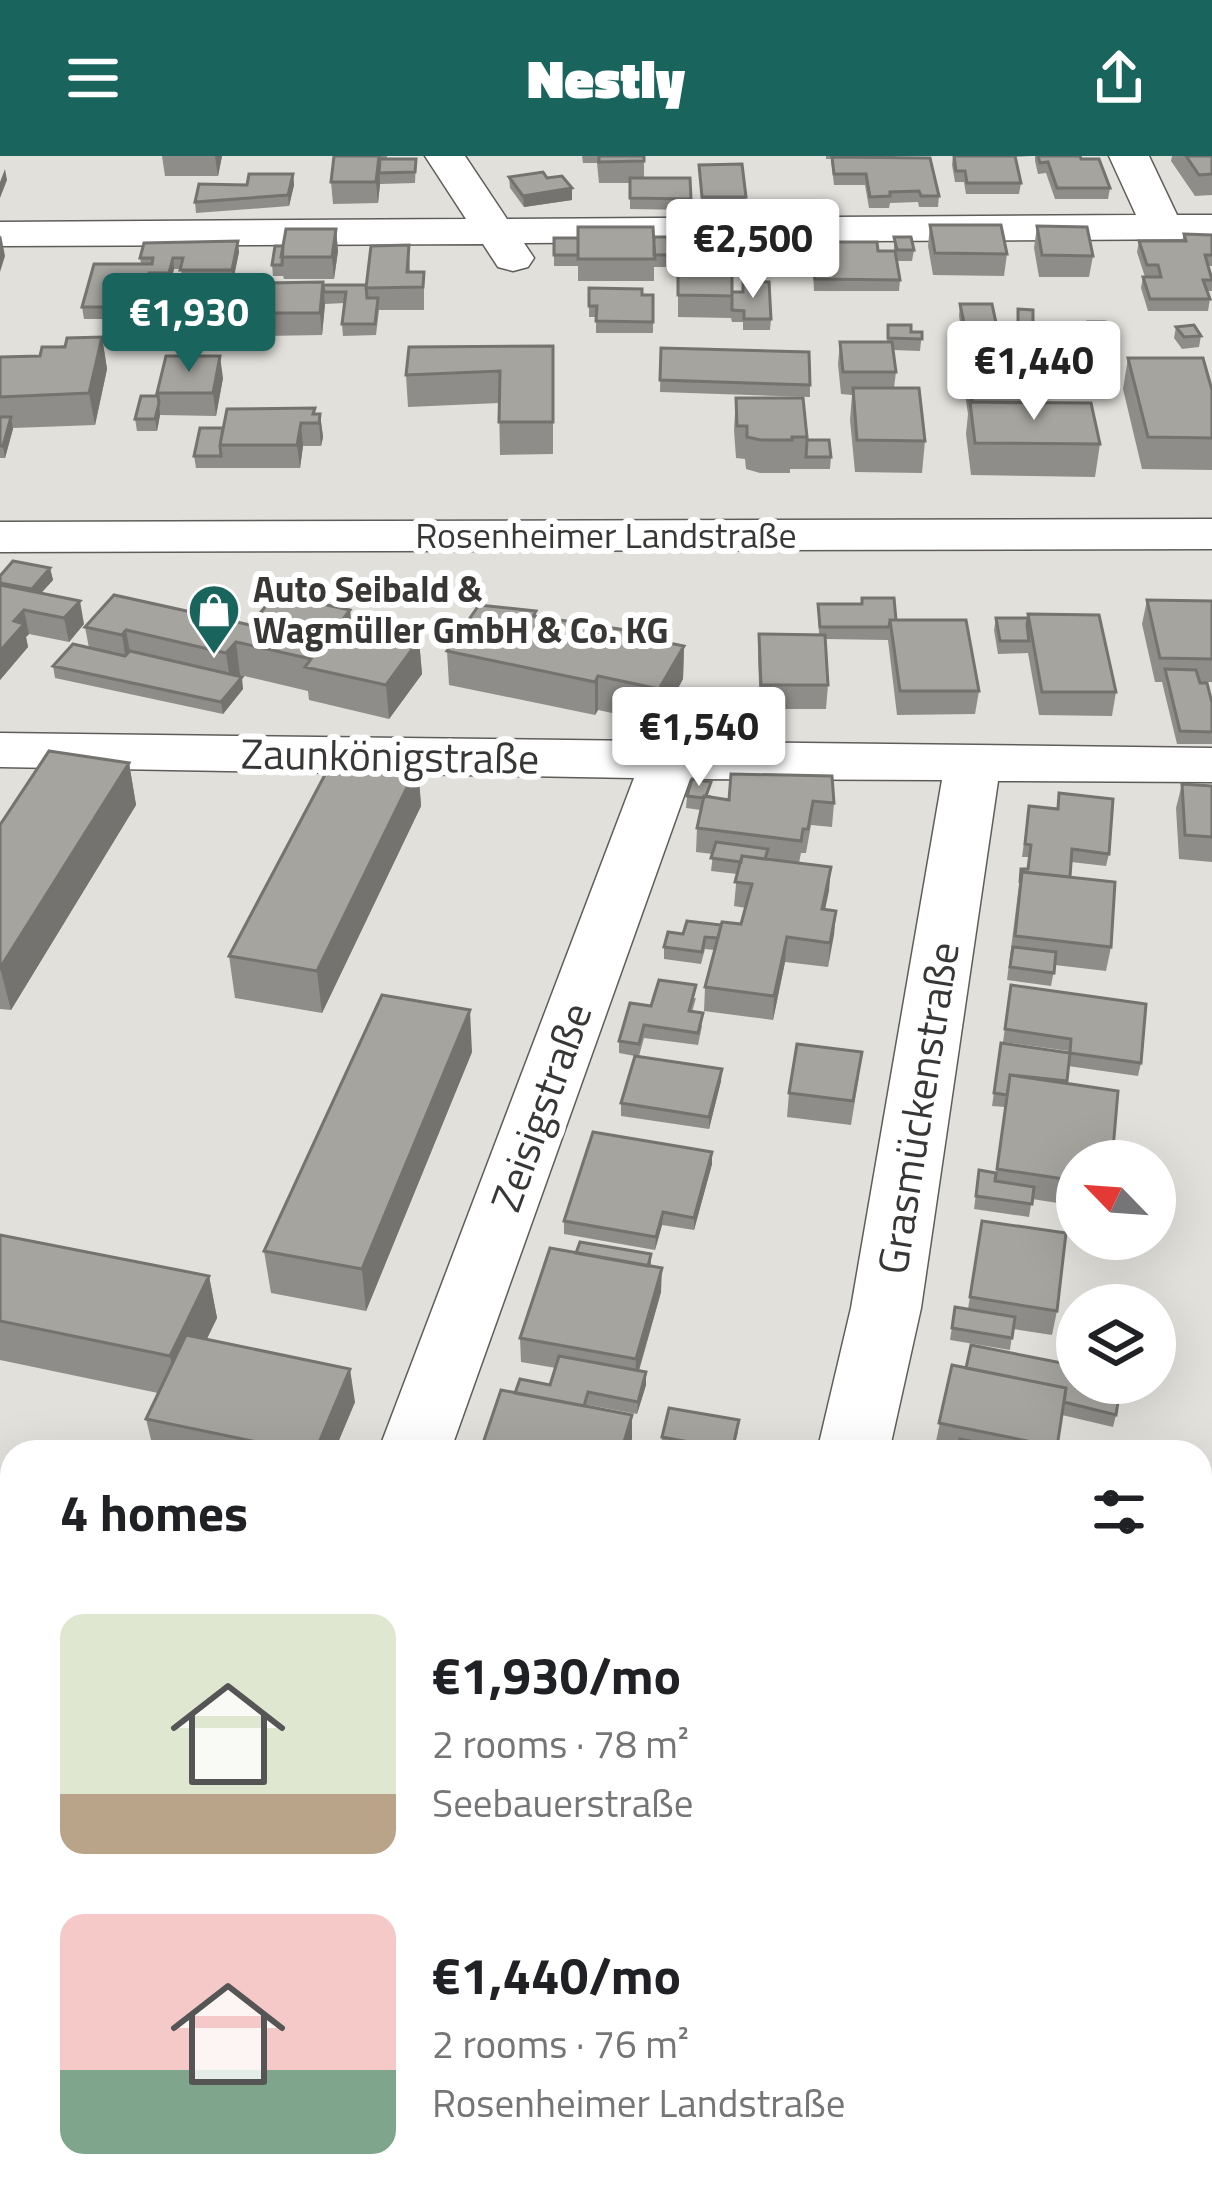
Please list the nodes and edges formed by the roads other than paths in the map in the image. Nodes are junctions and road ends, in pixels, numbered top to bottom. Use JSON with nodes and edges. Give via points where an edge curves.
{"nodes":[{"id":1,"x":445,"y":156,"type":"edge"},
{"id":2,"x":1129,"y":156,"type":"edge"},
{"id":3,"x":1162,"y":227,"type":"junction"},
{"id":4,"x":1212,"y":227,"type":"edge"},
{"id":5,"x":0,"y":234,"type":"edge"},
{"id":6,"x":505,"y":247,"type":"junction"},
{"id":7,"x":1212,"y":534,"type":"edge"},
{"id":8,"x":0,"y":537,"type":"edge"},
{"id":9,"x":0,"y":750,"type":"edge"},
{"id":10,"x":668,"y":762,"type":"junction"},
{"id":11,"x":973,"y":762,"type":"junction"},
{"id":12,"x":1212,"y":765,"type":"edge"},
{"id":13,"x":418,"y":1440,"type":"edge"},
{"id":14,"x":856,"y":1440,"type":"edge"}],
"edges":[{"from":1,"to":6,"type":"street"},
{"from":2,"to":3,"type":"street"},
{"from":3,"to":4,"type":"street"},
{"from":3,"to":6,"type":"street"},
{"from":5,"to":6,"type":"street"},
{"from":7,"to":8,"type":"street","name":"Rosenheimer Landstraße"},
{"from":9,"to":10,"type":"street","name":"Zaunkönigstraße"},
{"from":10,"to":11,"type":"street","name":"Zaunkönigstraße"},
{"from":10,"to":13,"type":"street","name":"Zeisigstraße"},
{"from":11,"to":12,"type":"street","name":"Zaunkönigstraße"},
{"from":11,"to":14,"type":"street","name":"Grasmückenstraße","via":[[886,1308]]}]}
